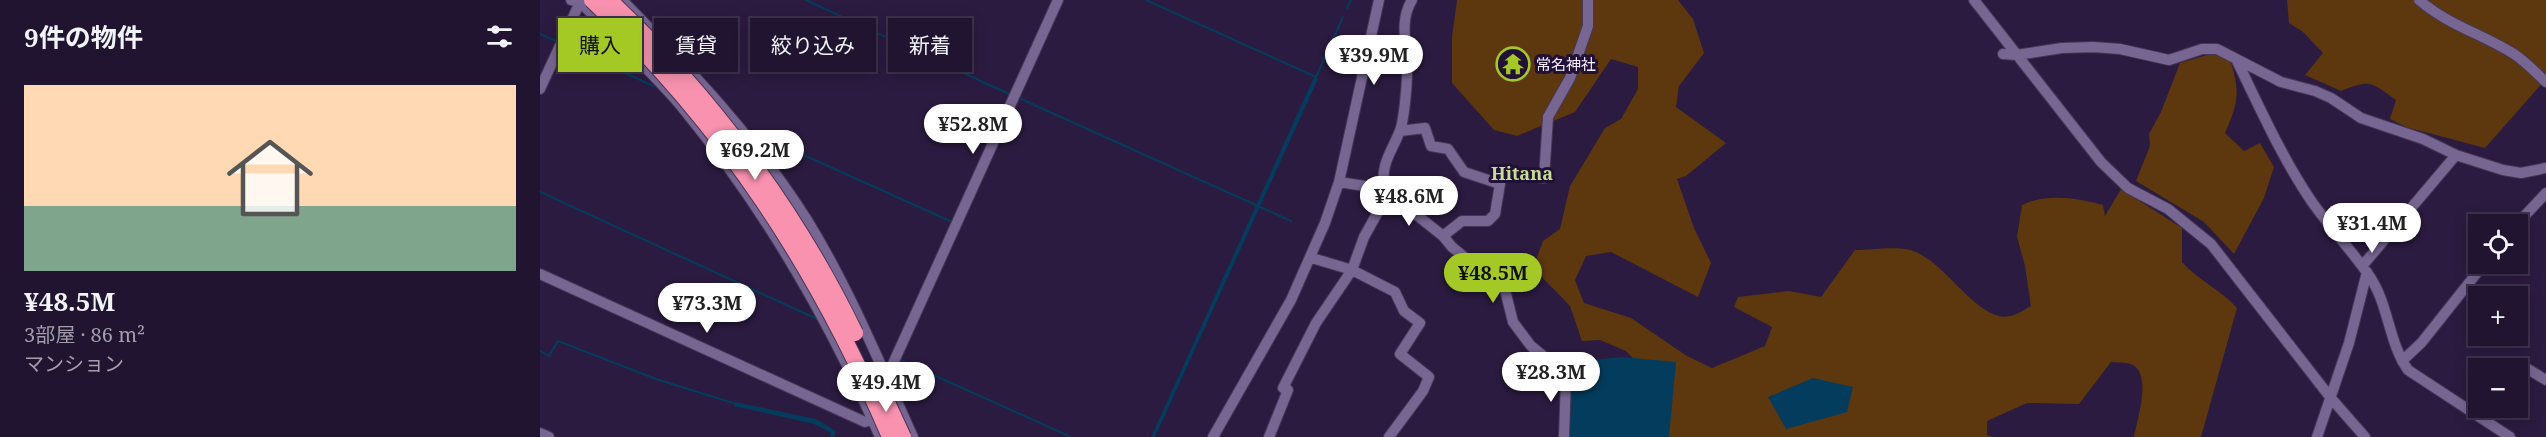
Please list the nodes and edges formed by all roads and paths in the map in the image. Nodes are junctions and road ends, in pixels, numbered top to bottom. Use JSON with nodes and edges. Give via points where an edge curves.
{"nodes":[{"id":1,"x":609,"y":0,"type":"edge"},
{"id":2,"x":622,"y":0,"type":"edge"},
{"id":3,"x":1058,"y":0,"type":"edge"},
{"id":4,"x":1379,"y":0,"type":"edge"},
{"id":5,"x":1413,"y":0,"type":"edge"},
{"id":6,"x":1588,"y":0,"type":"edge"},
{"id":7,"x":1974,"y":0,"type":"edge"},
{"id":8,"x":2419,"y":0,"type":"edge"},
{"id":9,"x":581,"y":1,"type":"edge"},
{"id":10,"x":2003,"y":54,"type":"dead end"},
{"id":11,"x":2017,"y":55,"type":"junction"},
{"id":12,"x":2237,"y":60,"type":"junction"},
{"id":13,"x":2546,"y":82,"type":"edge"},
{"id":14,"x":540,"y":89,"type":"edge"},
{"id":15,"x":1400,"y":131,"type":"junction"},
{"id":16,"x":2456,"y":155,"type":"junction"},
{"id":17,"x":2546,"y":168,"type":"edge"},
{"id":18,"x":1339,"y":182,"type":"junction"},
{"id":19,"x":1500,"y":184,"type":"junction"},
{"id":20,"x":1386,"y":192,"type":"junction"},
{"id":21,"x":2546,"y":193,"type":"edge"},
{"id":22,"x":2526,"y":214,"type":"edge"},
{"id":23,"x":1443,"y":236,"type":"junction"},
{"id":24,"x":1312,"y":258,"type":"junction"},
{"id":25,"x":2365,"y":269,"type":"junction"},
{"id":26,"x":1352,"y":270,"type":"junction"},
{"id":27,"x":540,"y":273,"type":"edge"},
{"id":28,"x":2476,"y":274,"type":"edge"},
{"id":29,"x":2402,"y":361,"type":"junction"},
{"id":30,"x":2528,"y":369,"type":"edge"},
{"id":31,"x":886,"y":378,"type":"junction"},
{"id":32,"x":2546,"y":380,"type":"edge"},
{"id":33,"x":2330,"y":397,"type":"junction"},
{"id":34,"x":873,"y":419,"type":"junction"},
{"id":35,"x":540,"y":433,"type":"edge"},
{"id":36,"x":2321,"y":436,"type":"edge"},
{"id":37,"x":549,"y":437,"type":"edge"},
{"id":38,"x":880,"y":437,"type":"edge"},
{"id":39,"x":890,"y":437,"type":"edge"},
{"id":40,"x":903,"y":437,"type":"edge"},
{"id":41,"x":913,"y":437,"type":"edge"},
{"id":42,"x":1213,"y":437,"type":"edge"},
{"id":43,"x":1269,"y":437,"type":"edge"},
{"id":44,"x":1389,"y":437,"type":"edge"},
{"id":45,"x":1564,"y":437,"type":"edge"},
{"id":46,"x":2365,"y":437,"type":"edge"},
{"id":47,"x":2510,"y":437,"type":"edge"}],
"edges":[{"from":1,"to":40,"type":"highway","bridge":true,"via":[[709,107],[774,195],[842,306]]},
{"from":2,"to":31,"type":"street","via":[[678,57],[778,176],[816,236]]},
{"from":3,"to":31,"type":"street"},
{"from":4,"to":18,"type":"street"},
{"from":5,"to":15,"type":"street","via":[[1407,9],[1407,74]]},
{"from":6,"to":19,"type":"street","via":[[1588,26],[1570,78],[1548,117],[1544,178],[1502,171]]},
{"from":7,"to":11,"type":"street"},
{"from":8,"to":13,"type":"street","via":[[2458,27],[2514,54]]},
{"from":9,"to":14,"type":"street"},
{"from":9,"to":34,"type":"street","via":[[680,106],[751,200],[825,318]]},
{"from":9,"to":39,"type":"highway","bridge":true,"via":[[626,33],[705,121],[762,197],[836,321]]},
{"from":10,"to":11,"type":"street"},
{"from":11,"to":12,"type":"street","via":[[2093,47],[2169,60],[2210,47]]},
{"from":11,"to":33,"type":"street","via":[[2114,175],[2128,188],[2168,209],[2211,244]]},
{"from":12,"to":16,"type":"street","via":[[2281,82],[2331,98],[2376,125],[2423,139]]},
{"from":12,"to":25,"type":"street","via":[[2307,192]]},
{"from":15,"to":19,"type":"street","via":[[1425,128],[1431,146],[1448,149],[1464,172]]},
{"from":15,"to":20,"type":"street","via":[[1382,171]]},
{"from":16,"to":17,"type":"street","via":[[2512,172]]},
{"from":16,"to":25,"type":"street"},
{"from":18,"to":20,"type":"street"},
{"from":18,"to":24,"type":"street"},
{"from":19,"to":23,"type":"street","via":[[1495,214],[1488,221],[1462,221]]},
{"from":20,"to":23,"type":"street"},
{"from":20,"to":26,"type":"street"},
{"from":21,"to":22,"type":"street"},
{"from":23,"to":45,"type":"street","via":[[1504,290],[1513,322],[1531,346],[1563,372]]},
{"from":24,"to":26,"type":"street"},
{"from":24,"to":42,"type":"street"},
{"from":25,"to":29,"type":"street","via":[[2381,300]]},
{"from":25,"to":33,"type":"street","via":[[2349,343]]},
{"from":26,"to":43,"type":"street","via":[[1316,324],[1283,388],[1288,390]]},
{"from":26,"to":44,"type":"street","via":[[1395,292],[1404,311],[1420,323],[1400,354],[1429,376],[1423,391]]},
{"from":27,"to":34,"type":"street","via":[[865,422]]},
{"from":28,"to":29,"type":"street"},
{"from":29,"to":47,"type":"street","via":[[2424,382]]},
{"from":30,"to":32,"type":"street"},
{"from":31,"to":34,"type":"street"},
{"from":31,"to":41,"type":"street"},
{"from":33,"to":36,"type":"street"},
{"from":33,"to":46,"type":"street"},
{"from":34,"to":38,"type":"street"},
{"from":35,"to":37,"type":"street"}]}
